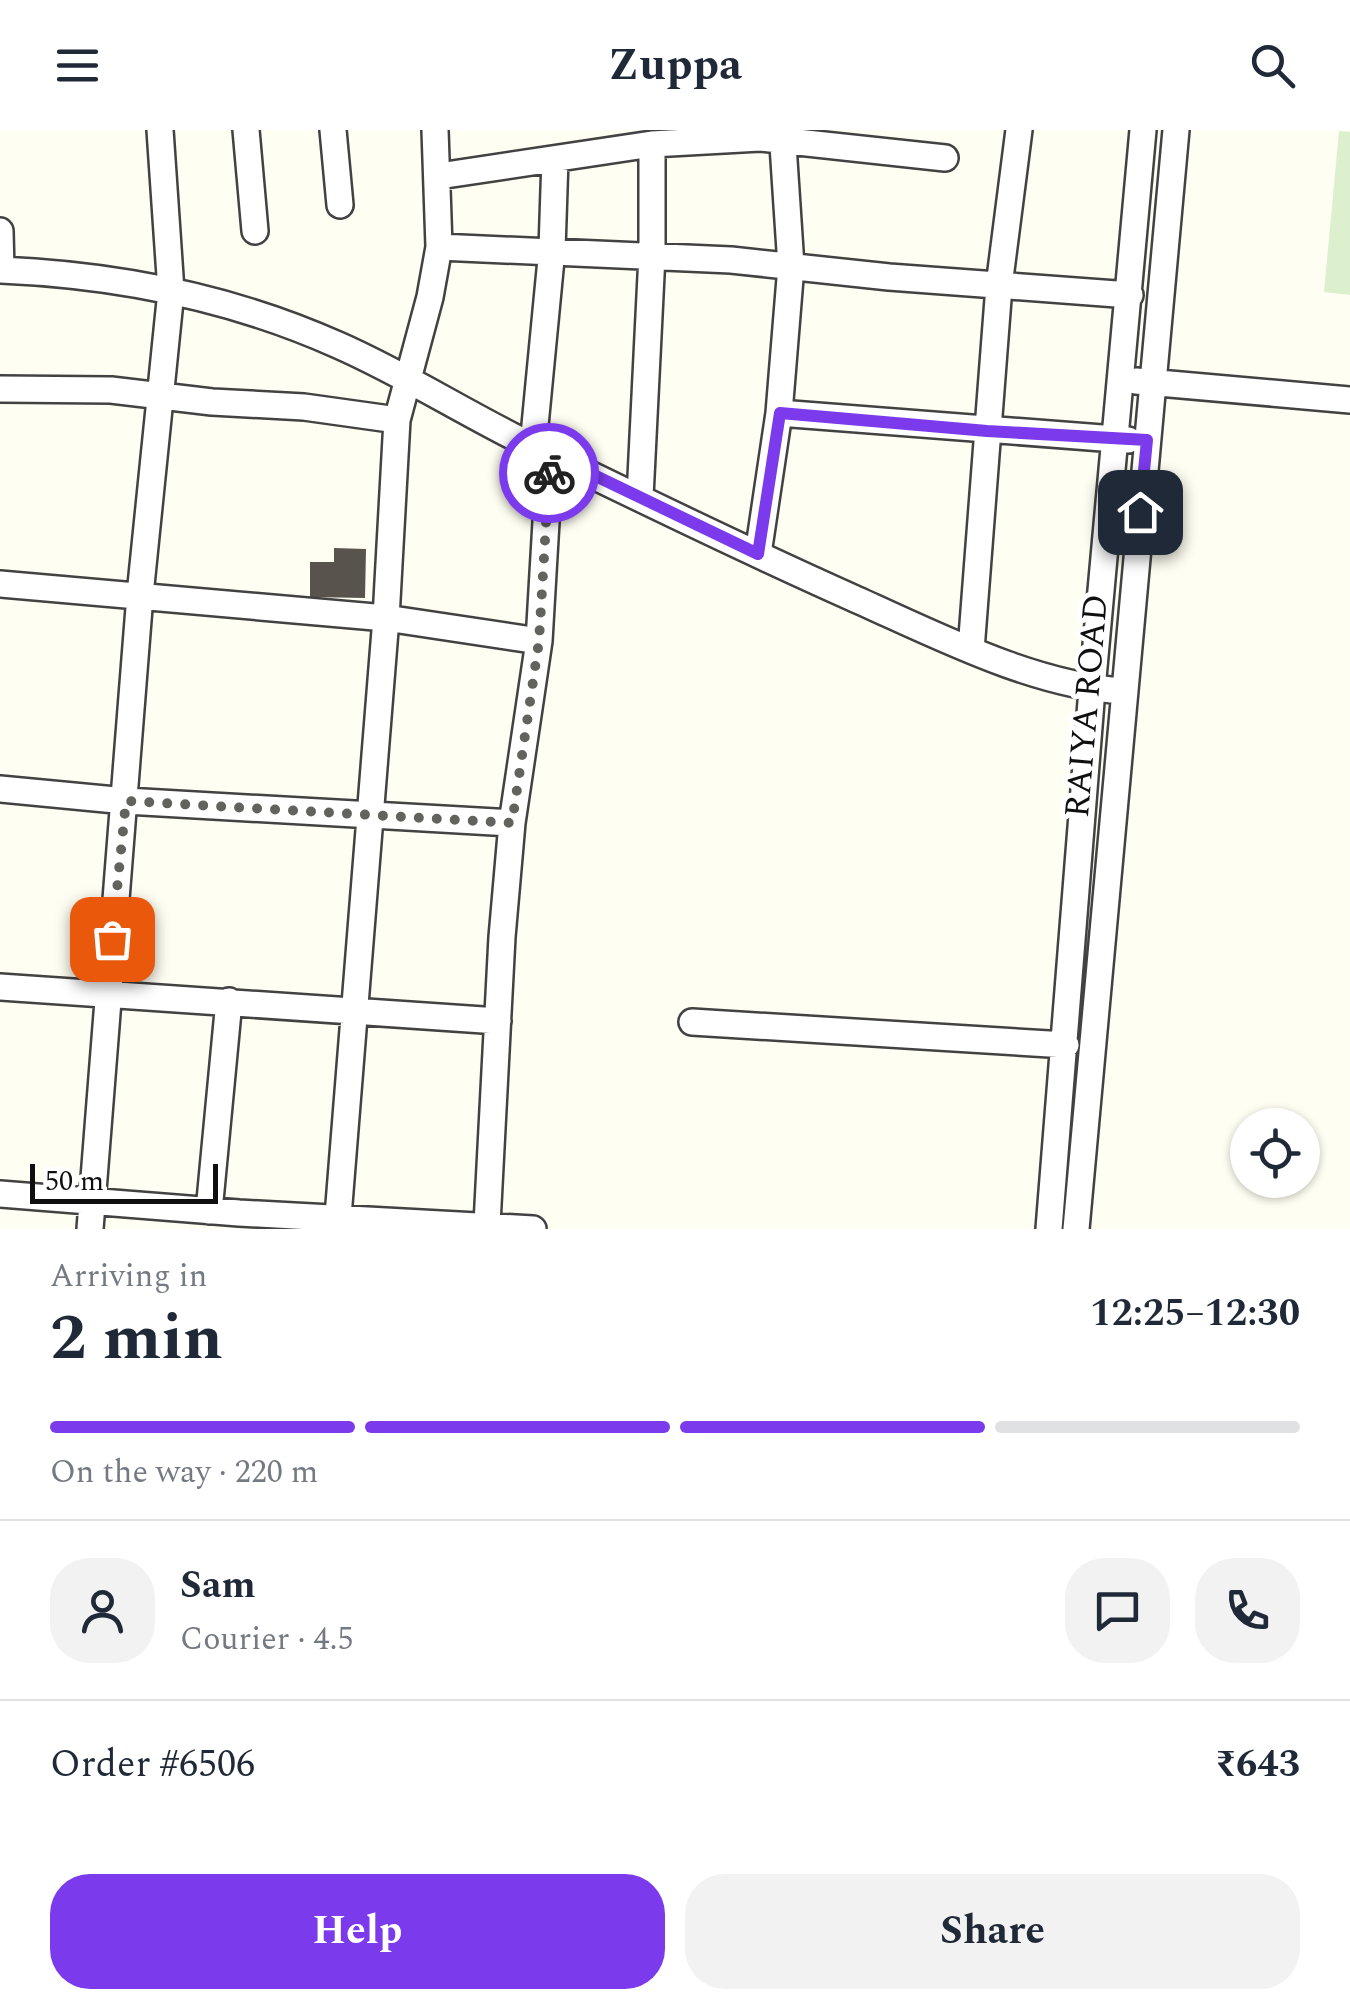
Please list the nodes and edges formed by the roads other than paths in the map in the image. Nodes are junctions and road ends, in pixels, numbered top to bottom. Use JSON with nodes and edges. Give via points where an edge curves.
{"nodes":[{"id":1,"x":160,"y":130,"type":"edge"},
{"id":2,"x":246,"y":130,"type":"edge"},
{"id":3,"x":333,"y":130,"type":"edge"},
{"id":4,"x":435,"y":130,"type":"edge"},
{"id":5,"x":1018,"y":130,"type":"edge"},
{"id":6,"x":1143,"y":130,"type":"edge"},
{"id":7,"x":1176,"y":130,"type":"edge"},
{"id":8,"x":782,"y":134,"type":"edge"},
{"id":9,"x":652,"y":144,"type":"junction"},
{"id":10,"x":946,"y":158,"type":"dead end"},
{"id":11,"x":556,"y":159,"type":"junction"},
{"id":12,"x":439,"y":176,"type":"junction"},
{"id":13,"x":340,"y":205,"type":"dead end"},
{"id":14,"x":0,"y":230,"type":"edge"},
{"id":15,"x":255,"y":231,"type":"dead end"},
{"id":16,"x":439,"y":247,"type":"junction"},
{"id":17,"x":552,"y":249,"type":"junction"},
{"id":18,"x":652,"y":255,"type":"junction"},
{"id":19,"x":791,"y":266,"type":"junction"},
{"id":20,"x":1,"y":270,"type":"edge"},
{"id":21,"x":999,"y":286,"type":"junction"},
{"id":22,"x":170,"y":291,"type":"junction"},
{"id":23,"x":1130,"y":295,"type":"junction"},
{"id":24,"x":1121,"y":380,"type":"junction"},
{"id":25,"x":409,"y":382,"type":"junction"},
{"id":26,"x":1153,"y":382,"type":"junction"},
{"id":27,"x":0,"y":388,"type":"edge"},
{"id":28,"x":158,"y":397,"type":"junction"},
{"id":29,"x":1350,"y":400,"type":"edge"},
{"id":30,"x":780,"y":413,"type":"junction"},
{"id":31,"x":397,"y":420,"type":"junction"},
{"id":32,"x":987,"y":431,"type":"junction"},
{"id":33,"x":1116,"y":440,"type":"junction"},
{"id":34,"x":1147,"y":440,"type":"junction"},
{"id":35,"x":542,"y":450,"type":"junction"},
{"id":36,"x":640,"y":497,"type":"junction"},
{"id":37,"x":758,"y":554,"type":"junction"},
{"id":38,"x":0,"y":584,"type":"edge"},
{"id":39,"x":140,"y":595,"type":"junction"},
{"id":40,"x":386,"y":618,"type":"junction"},
{"id":41,"x":539,"y":641,"type":"junction"},
{"id":42,"x":970,"y":650,"type":"junction"},
{"id":43,"x":1092,"y":689,"type":"junction"},
{"id":44,"x":1123,"y":691,"type":"junction"},
{"id":45,"x":0,"y":789,"type":"edge"},
{"id":46,"x":126,"y":801,"type":"junction"},
{"id":47,"x":370,"y":813,"type":"junction"},
{"id":48,"x":512,"y":823,"type":"junction"},
{"id":49,"x":0,"y":987,"type":"edge"},
{"id":50,"x":107,"y":994,"type":"junction"},
{"id":51,"x":230,"y":1001,"type":"junction"},
{"id":52,"x":354,"y":1012,"type":"junction"},
{"id":53,"x":498,"y":1021,"type":"junction"},
{"id":54,"x":692,"y":1022,"type":"dead end"},
{"id":55,"x":1066,"y":1045,"type":"junction"},
{"id":56,"x":0,"y":1194,"type":"edge"},
{"id":57,"x":92,"y":1202,"type":"junction"},
{"id":58,"x":208,"y":1211,"type":"junction"},
{"id":59,"x":338,"y":1223,"type":"edge"},
{"id":60,"x":487,"y":1224,"type":"junction"},
{"id":61,"x":90,"y":1229,"type":"edge"},
{"id":62,"x":533,"y":1229,"type":"edge"},
{"id":63,"x":1049,"y":1229,"type":"edge"},
{"id":64,"x":1076,"y":1229,"type":"edge"}],
"edges":[{"from":1,"to":22,"type":"street"},
{"from":2,"to":15,"type":"street"},
{"from":3,"to":13,"type":"street"},
{"from":4,"to":12,"type":"street"},
{"from":5,"to":21,"type":"street"},
{"from":6,"to":23,"type":"street","name":"RAIYA ROAD"},
{"from":7,"to":26,"type":"street","name":"RAIYA ROAD"},
{"from":8,"to":9,"type":"street"},
{"from":8,"to":10,"type":"street"},
{"from":8,"to":19,"type":"street"},
{"from":9,"to":11,"type":"street"},
{"from":9,"to":18,"type":"street"},
{"from":11,"to":12,"type":"street"},
{"from":11,"to":17,"type":"street"},
{"from":12,"to":16,"type":"street"},
{"from":14,"to":20,"type":"street"},
{"from":16,"to":17,"type":"street"},
{"from":16,"to":25,"type":"street"},
{"from":17,"to":18,"type":"street"},
{"from":17,"to":35,"type":"street"},
{"from":18,"to":19,"type":"street"},
{"from":18,"to":36,"type":"street"},
{"from":19,"to":21,"type":"street"},
{"from":19,"to":30,"type":"street"},
{"from":20,"to":22,"type":"street"},
{"from":21,"to":23,"type":"street"},
{"from":21,"to":32,"type":"street"},
{"from":22,"to":25,"type":"street","via":[[262,315]]},
{"from":22,"to":28,"type":"street"},
{"from":23,"to":24,"type":"street","name":"RAIYA ROAD"},
{"from":24,"to":26,"type":"street"},
{"from":24,"to":33,"type":"street","name":"RAIYA ROAD"},
{"from":25,"to":31,"type":"street"},
{"from":25,"to":35,"type":"street"},
{"from":26,"to":29,"type":"street"},
{"from":26,"to":34,"type":"street","name":"RAIYA ROAD"},
{"from":27,"to":28,"type":"street"},
{"from":28,"to":31,"type":"street"},
{"from":28,"to":39,"type":"street"},
{"from":30,"to":32,"type":"street"},
{"from":30,"to":37,"type":"street"},
{"from":31,"to":40,"type":"street"},
{"from":32,"to":33,"type":"street"},
{"from":32,"to":42,"type":"street"},
{"from":33,"to":34,"type":"street"},
{"from":33,"to":43,"type":"street","name":"RAIYA ROAD"},
{"from":34,"to":44,"type":"street","name":"RAIYA ROAD"},
{"from":35,"to":36,"type":"street"},
{"from":35,"to":41,"type":"street"},
{"from":36,"to":37,"type":"street"},
{"from":37,"to":42,"type":"street"},
{"from":38,"to":39,"type":"street"},
{"from":39,"to":40,"type":"street"},
{"from":39,"to":46,"type":"street"},
{"from":40,"to":41,"type":"street"},
{"from":40,"to":47,"type":"street"},
{"from":41,"to":48,"type":"street"},
{"from":42,"to":43,"type":"street"},
{"from":43,"to":44,"type":"street"},
{"from":43,"to":55,"type":"street","name":"RAIYA ROAD"},
{"from":44,"to":64,"type":"street","name":"RAIYA ROAD"},
{"from":45,"to":46,"type":"street"},
{"from":46,"to":47,"type":"street"},
{"from":46,"to":50,"type":"street"},
{"from":47,"to":48,"type":"street"},
{"from":47,"to":52,"type":"street"},
{"from":48,"to":53,"type":"street"},
{"from":49,"to":50,"type":"street"},
{"from":50,"to":51,"type":"street"},
{"from":50,"to":57,"type":"street"},
{"from":51,"to":52,"type":"street"},
{"from":51,"to":58,"type":"street"},
{"from":52,"to":53,"type":"street"},
{"from":52,"to":59,"type":"street"},
{"from":53,"to":60,"type":"street"},
{"from":54,"to":55,"type":"street"},
{"from":55,"to":63,"type":"street","name":"RAIYA ROAD"},
{"from":56,"to":57,"type":"street"},
{"from":57,"to":58,"type":"street"},
{"from":57,"to":61,"type":"street"},
{"from":58,"to":59,"type":"street"},
{"from":59,"to":60,"type":"street"},
{"from":60,"to":62,"type":"street"}]}
